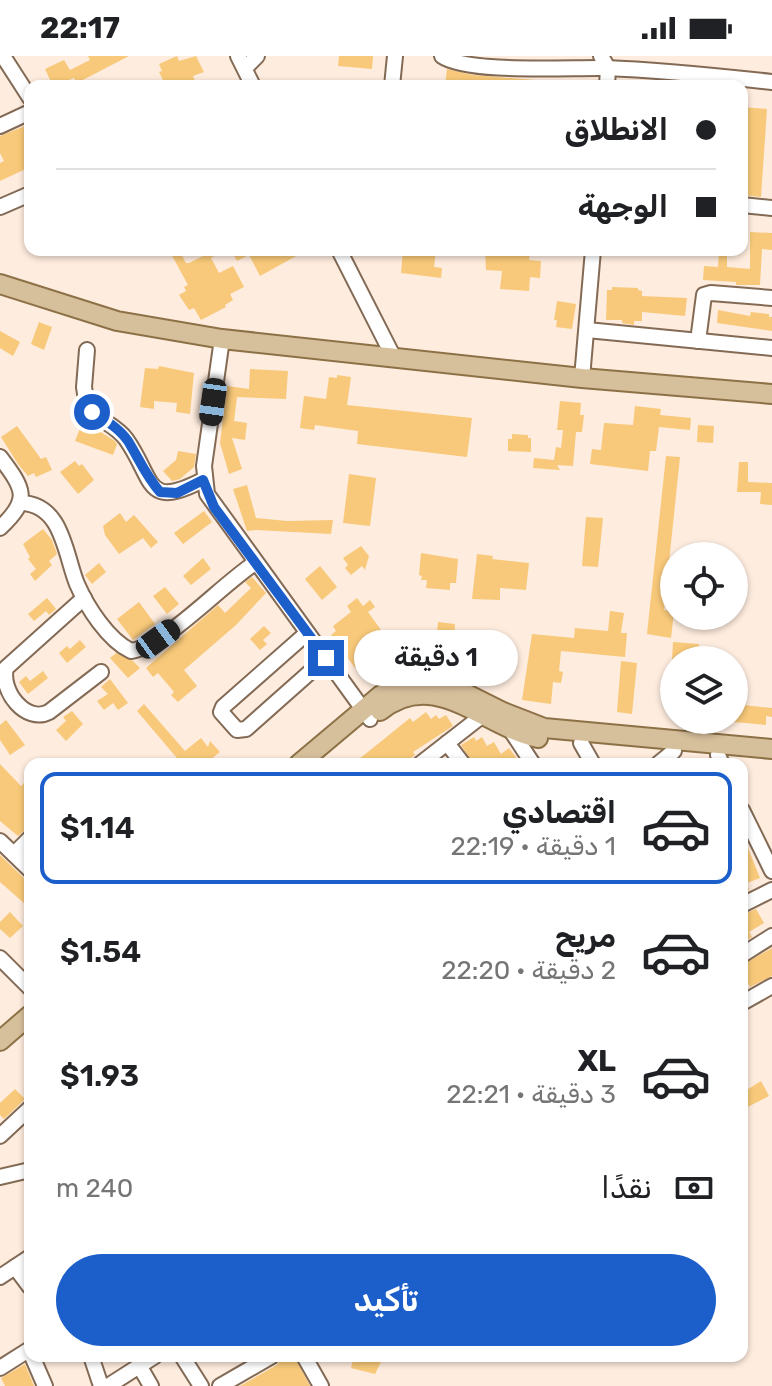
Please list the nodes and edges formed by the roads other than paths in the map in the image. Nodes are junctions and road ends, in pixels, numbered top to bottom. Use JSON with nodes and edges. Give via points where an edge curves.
{"nodes":[{"id":1,"x":3,"y":56,"type":"edge"},
{"id":2,"x":257,"y":56,"type":"edge"},
{"id":3,"x":395,"y":56,"type":"edge"},
{"id":4,"x":442,"y":56,"type":"edge"},
{"id":5,"x":515,"y":61,"type":"edge"},
{"id":6,"x":242,"y":62,"type":"edge"},
{"id":7,"x":605,"y":62,"type":"edge"},
{"id":8,"x":393,"y":80,"type":"edge"},
{"id":9,"x":712,"y":80,"type":"edge"},
{"id":10,"x":748,"y":82,"type":"edge"},
{"id":11,"x":772,"y":82,"type":"edge"},
{"id":12,"x":24,"y":89,"type":"edge"},
{"id":13,"x":24,"y":115,"type":"edge"},
{"id":14,"x":0,"y":126,"type":"edge"},
{"id":15,"x":24,"y":196,"type":"edge"},
{"id":16,"x":0,"y":206,"type":"edge"},
{"id":17,"x":748,"y":206,"type":"edge"},
{"id":18,"x":772,"y":208,"type":"edge"},
{"id":19,"x":342,"y":256,"type":"edge"},
{"id":20,"x":593,"y":256,"type":"edge"},
{"id":21,"x":0,"y":284,"type":"edge"},
{"id":22,"x":772,"y":298,"type":"edge"},
{"id":23,"x":587,"y":330,"type":"junction"},
{"id":24,"x":222,"y":339,"type":"junction"},
{"id":25,"x":698,"y":341,"type":"junction"},
{"id":26,"x":772,"y":348,"type":"edge"},
{"id":27,"x":87,"y":350,"type":"dead end"},
{"id":28,"x":394,"y":358,"type":"junction"},
{"id":29,"x":582,"y":378,"type":"junction"},
{"id":30,"x":772,"y":394,"type":"edge"},
{"id":31,"x":0,"y":457,"type":"edge"},
{"id":32,"x":203,"y":480,"type":"junction"},
{"id":33,"x":21,"y":503,"type":"junction"},
{"id":34,"x":0,"y":528,"type":"edge"},
{"id":35,"x":255,"y":563,"type":"junction"},
{"id":36,"x":84,"y":598,"type":"junction"},
{"id":37,"x":307,"y":633,"type":"junction"},
{"id":38,"x":326,"y":658,"type":"junction"},
{"id":39,"x":101,"y":672,"type":"dead end"},
{"id":40,"x":367,"y":714,"type":"junction"},
{"id":41,"x":483,"y":715,"type":"junction"},
{"id":42,"x":510,"y":729,"type":"junction"},
{"id":43,"x":447,"y":743,"type":"junction"},
{"id":44,"x":581,"y":743,"type":"junction"},
{"id":45,"x":772,"y":749,"type":"edge"},
{"id":46,"x":674,"y":751,"type":"junction"},
{"id":47,"x":711,"y":754,"type":"edge"},
{"id":48,"x":307,"y":758,"type":"edge"},
{"id":49,"x":323,"y":758,"type":"edge"},
{"id":50,"x":428,"y":758,"type":"edge"},
{"id":51,"x":458,"y":758,"type":"edge"},
{"id":52,"x":529,"y":758,"type":"edge"},
{"id":53,"x":590,"y":758,"type":"edge"},
{"id":54,"x":665,"y":758,"type":"edge"},
{"id":55,"x":746,"y":758,"type":"edge"},
{"id":56,"x":748,"y":758,"type":"edge"},
{"id":57,"x":772,"y":761,"type":"edge"},
{"id":58,"x":748,"y":831,"type":"edge"},
{"id":59,"x":0,"y":841,"type":"edge"},
{"id":60,"x":24,"y":844,"type":"edge"},
{"id":61,"x":14,"y":854,"type":"junction"},
{"id":62,"x":24,"y":864,"type":"edge"},
{"id":63,"x":772,"y":871,"type":"edge"},
{"id":64,"x":772,"y":890,"type":"edge"},
{"id":65,"x":748,"y":902,"type":"edge"},
{"id":66,"x":772,"y":936,"type":"edge"},
{"id":67,"x":748,"y":951,"type":"edge"},
{"id":68,"x":0,"y":958,"type":"edge"},
{"id":69,"x":24,"y":982,"type":"edge"},
{"id":70,"x":772,"y":986,"type":"edge"},
{"id":71,"x":748,"y":1000,"type":"edge"},
{"id":72,"x":24,"y":1004,"type":"edge"},
{"id":73,"x":24,"y":1020,"type":"edge"},
{"id":74,"x":0,"y":1025,"type":"edge"},
{"id":75,"x":0,"y":1041,"type":"edge"},
{"id":76,"x":24,"y":1114,"type":"edge"},
{"id":77,"x":0,"y":1136,"type":"edge"},
{"id":78,"x":24,"y":1171,"type":"edge"},
{"id":79,"x":0,"y":1177,"type":"edge"},
{"id":80,"x":24,"y":1261,"type":"edge"},
{"id":81,"x":15,"y":1267,"type":"junction"},
{"id":82,"x":0,"y":1277,"type":"edge"},
{"id":83,"x":24,"y":1279,"type":"edge"},
{"id":84,"x":24,"y":1354,"type":"edge"},
{"id":85,"x":35,"y":1362,"type":"edge"},
{"id":86,"x":93,"y":1362,"type":"edge"},
{"id":87,"x":144,"y":1362,"type":"edge"},
{"id":88,"x":149,"y":1362,"type":"edge"},
{"id":89,"x":186,"y":1362,"type":"edge"},
{"id":90,"x":262,"y":1362,"type":"edge"},
{"id":91,"x":307,"y":1362,"type":"edge"},
{"id":92,"x":0,"y":1368,"type":"edge"},
{"id":93,"x":45,"y":1386,"type":"edge"},
{"id":94,"x":101,"y":1386,"type":"edge"},
{"id":95,"x":108,"y":1386,"type":"edge"},
{"id":96,"x":151,"y":1386,"type":"edge"},
{"id":97,"x":201,"y":1386,"type":"edge"},
{"id":98,"x":220,"y":1386,"type":"edge"},
{"id":99,"x":321,"y":1386,"type":"edge"}],
"edges":[{"from":1,"to":12,"type":"street"},
{"from":2,"to":6,"type":"street"},
{"from":3,"to":8,"type":"street"},
{"from":4,"to":5,"type":"street","via":[[464,64]]},
{"from":5,"to":7,"type":"street"},
{"from":7,"to":9,"type":"street"},
{"from":10,"to":11,"type":"street"},
{"from":13,"to":14,"type":"street"},
{"from":15,"to":16,"type":"street"},
{"from":17,"to":18,"type":"street"},
{"from":19,"to":28,"type":"street"},
{"from":20,"to":23,"type":"street"},
{"from":21,"to":24,"type":"main road","via":[[117,321]]},
{"from":22,"to":25,"type":"street","via":[[704,295]]},
{"from":23,"to":25,"type":"street"},
{"from":23,"to":29,"type":"street"},
{"from":24,"to":28,"type":"main road"},
{"from":24,"to":32,"type":"street"},
{"from":25,"to":26,"type":"street"},
{"from":27,"to":32,"type":"street","via":[[87,407],[127,440],[156,487],[172,494]]},
{"from":28,"to":29,"type":"main road"},
{"from":29,"to":30,"type":"main road"},
{"from":31,"to":33,"type":"street","via":[[22,490]]},
{"from":32,"to":35,"type":"street","via":[[214,507]]},
{"from":33,"to":34,"type":"street"},
{"from":33,"to":36,"type":"street","via":[[35,505],[54,522]]},
{"from":35,"to":36,"type":"street","via":[[136,651],[115,638]]},
{"from":35,"to":37,"type":"street"},
{"from":36,"to":39,"type":"street","via":[[6,668],[2,683],[16,704],[40,716]]},
{"from":37,"to":38,"type":"street"},
{"from":37,"to":38,"type":"street","via":[[223,707],[221,715],[233,728],[244,730]]},
{"from":38,"to":40,"type":"street"},
{"from":40,"to":41,"type":"main road","via":[[420,694],[446,698]]},
{"from":40,"to":47,"type":"main road","via":[[397,686],[434,681],[544,728]]},
{"from":40,"to":48,"type":"main road"},
{"from":40,"to":49,"type":"main road"},
{"from":41,"to":42,"type":"main road"},
{"from":41,"to":43,"type":"street"},
{"from":42,"to":44,"type":"main road"},
{"from":42,"to":52,"type":"street"},
{"from":43,"to":50,"type":"street"},
{"from":43,"to":51,"type":"street"},
{"from":44,"to":46,"type":"main road"},
{"from":44,"to":53,"type":"street"},
{"from":45,"to":47,"type":"main road"},
{"from":46,"to":47,"type":"main road"},
{"from":46,"to":54,"type":"street"},
{"from":47,"to":55,"type":"main road"},
{"from":56,"to":57,"type":"main road"},
{"from":58,"to":63,"type":"street"},
{"from":59,"to":61,"type":"street"},
{"from":60,"to":61,"type":"street"},
{"from":61,"to":62,"type":"street"},
{"from":64,"to":65,"type":"street"},
{"from":66,"to":67,"type":"street"},
{"from":68,"to":69,"type":"street"},
{"from":70,"to":71,"type":"street"},
{"from":72,"to":74,"type":"main road"},
{"from":73,"to":75,"type":"main road"},
{"from":76,"to":77,"type":"street"},
{"from":78,"to":79,"type":"street"},
{"from":80,"to":81,"type":"street"},
{"from":81,"to":82,"type":"street"},
{"from":81,"to":83,"type":"street"},
{"from":84,"to":92,"type":"street"},
{"from":85,"to":93,"type":"street"},
{"from":86,"to":94,"type":"street"},
{"from":87,"to":95,"type":"street"},
{"from":88,"to":96,"type":"street"},
{"from":89,"to":97,"type":"street"},
{"from":90,"to":98,"type":"street"},
{"from":91,"to":99,"type":"street"}]}
